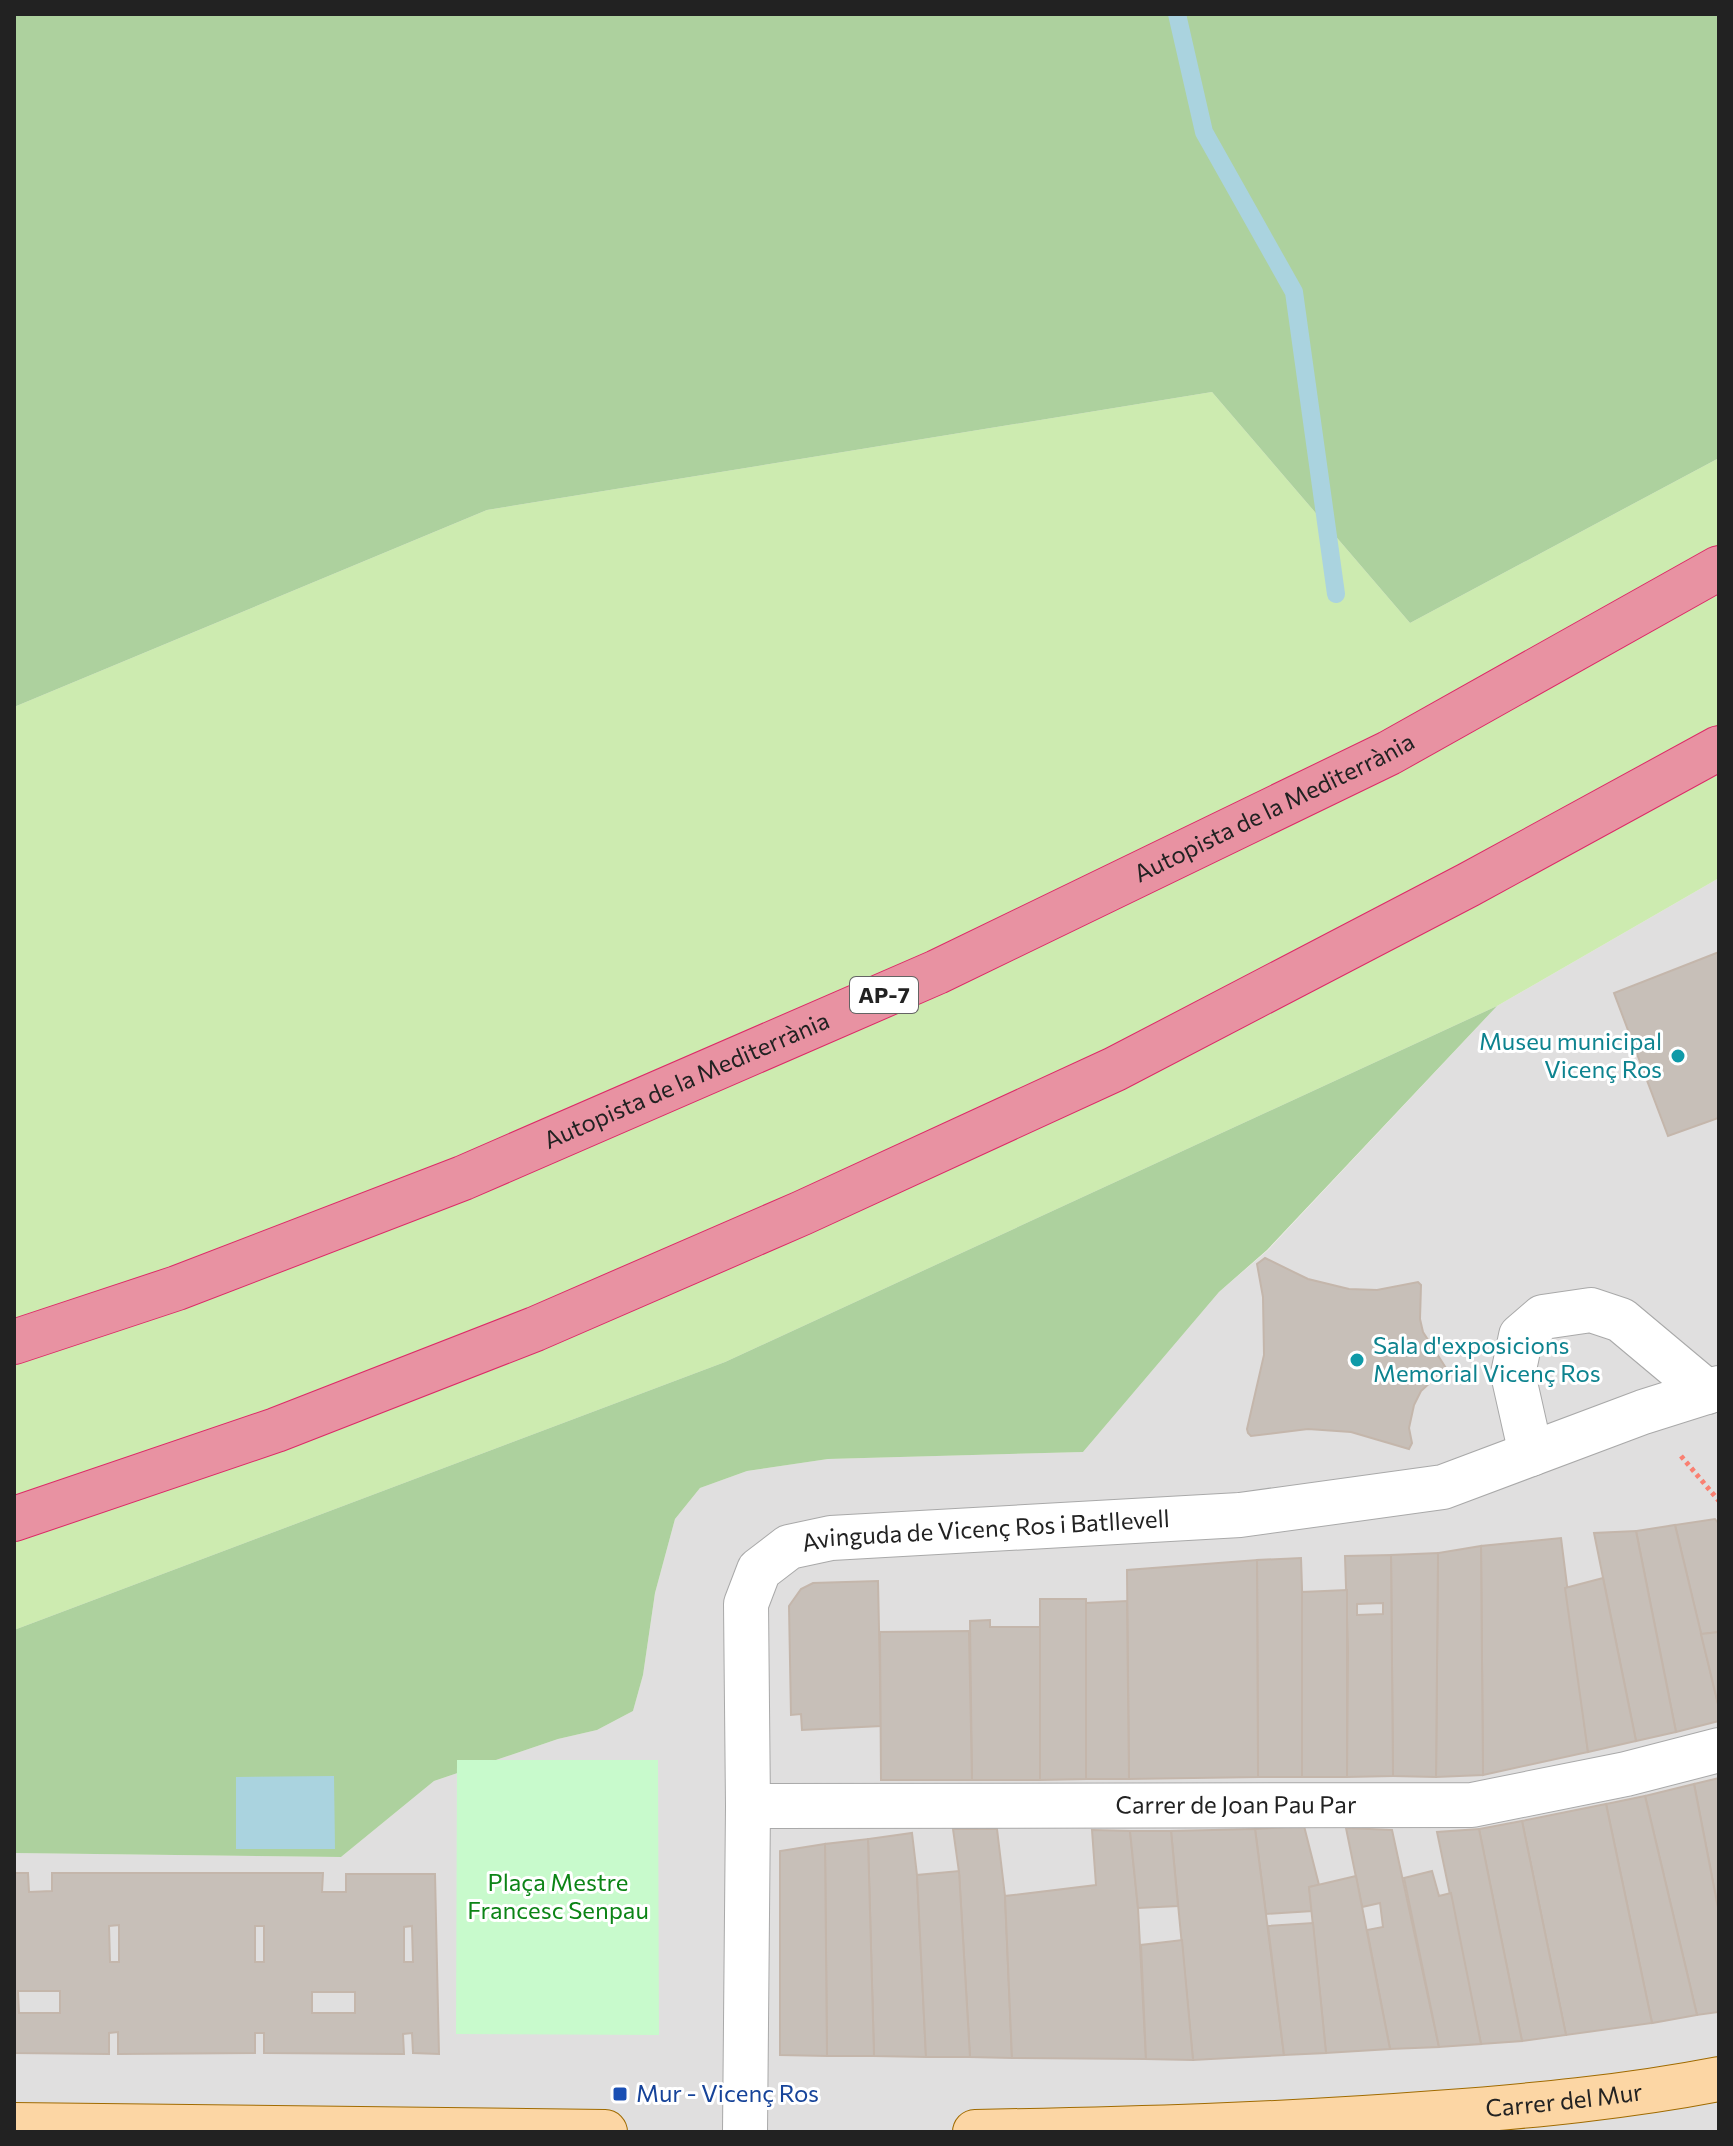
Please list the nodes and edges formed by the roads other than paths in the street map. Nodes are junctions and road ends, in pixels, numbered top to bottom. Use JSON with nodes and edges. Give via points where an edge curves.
{"nodes":[{"id":1,"x":1719,"y":568,"type":"edge"},
{"id":2,"x":1719,"y":748,"type":"edge"},
{"id":3,"x":14,"y":1342,"type":"edge"},
{"id":4,"x":1713,"y":1390,"type":"edge"},
{"id":5,"x":1531,"y":1454,"type":"junction"},
{"id":6,"x":14,"y":1519,"type":"edge"},
{"id":7,"x":1719,"y":1750,"type":"edge"},
{"id":8,"x":748,"y":1806,"type":"junction"},
{"id":9,"x":1719,"y":2079,"type":"edge"},
{"id":10,"x":1514,"y":2108,"type":"junction"},
{"id":11,"x":14,"y":2125,"type":"edge"},
{"id":12,"x":605,"y":2132,"type":"edge"},
{"id":13,"x":745,"y":2132,"type":"edge"},
{"id":14,"x":975,"y":2132,"type":"edge"},
{"id":15,"x":1474,"y":2132,"type":"edge"}],
"edges":[{"from":1,"to":3,"type":"highway","name":"Autopista de la Mediterrània","number":"AP-7","via":[[1389,753],[937,972],[463,1178],[177,1288]]},
{"from":2,"to":6,"type":"highway","via":[[1115,1069],[817,1206],[535,1329],[377,1391]]},
{"from":4,"to":5,"type":"street","name":"Avinguda de Vicenç Ros i Batllevell"},
{"from":4,"to":5,"type":"street","via":[[1621,1320],[1591,1310],[1543,1317],[1521,1336],[1513,1374]]},
{"from":5,"to":8,"type":"street","name":"Avinguda de Vicenç Ros i Batllevell","via":[[1443,1487],[1240,1515],[831,1538],[789,1547],[759,1570],[746,1604]]},
{"from":7,"to":8,"type":"street","name":"Carrer de Joan Pau Par","via":[[1472,1805]]},
{"from":8,"to":13,"type":"street","name":"Avinguda de Vicenç Ros i Batllevell"},
{"from":9,"to":10,"type":"main road","name":"Carrer del Mur"},
{"from":10,"to":14,"type":"main road","name":"Carrer del Mur","via":[[1220,2127]]},
{"from":10,"to":15,"type":"street"},
{"from":11,"to":12,"type":"main road"}]}
